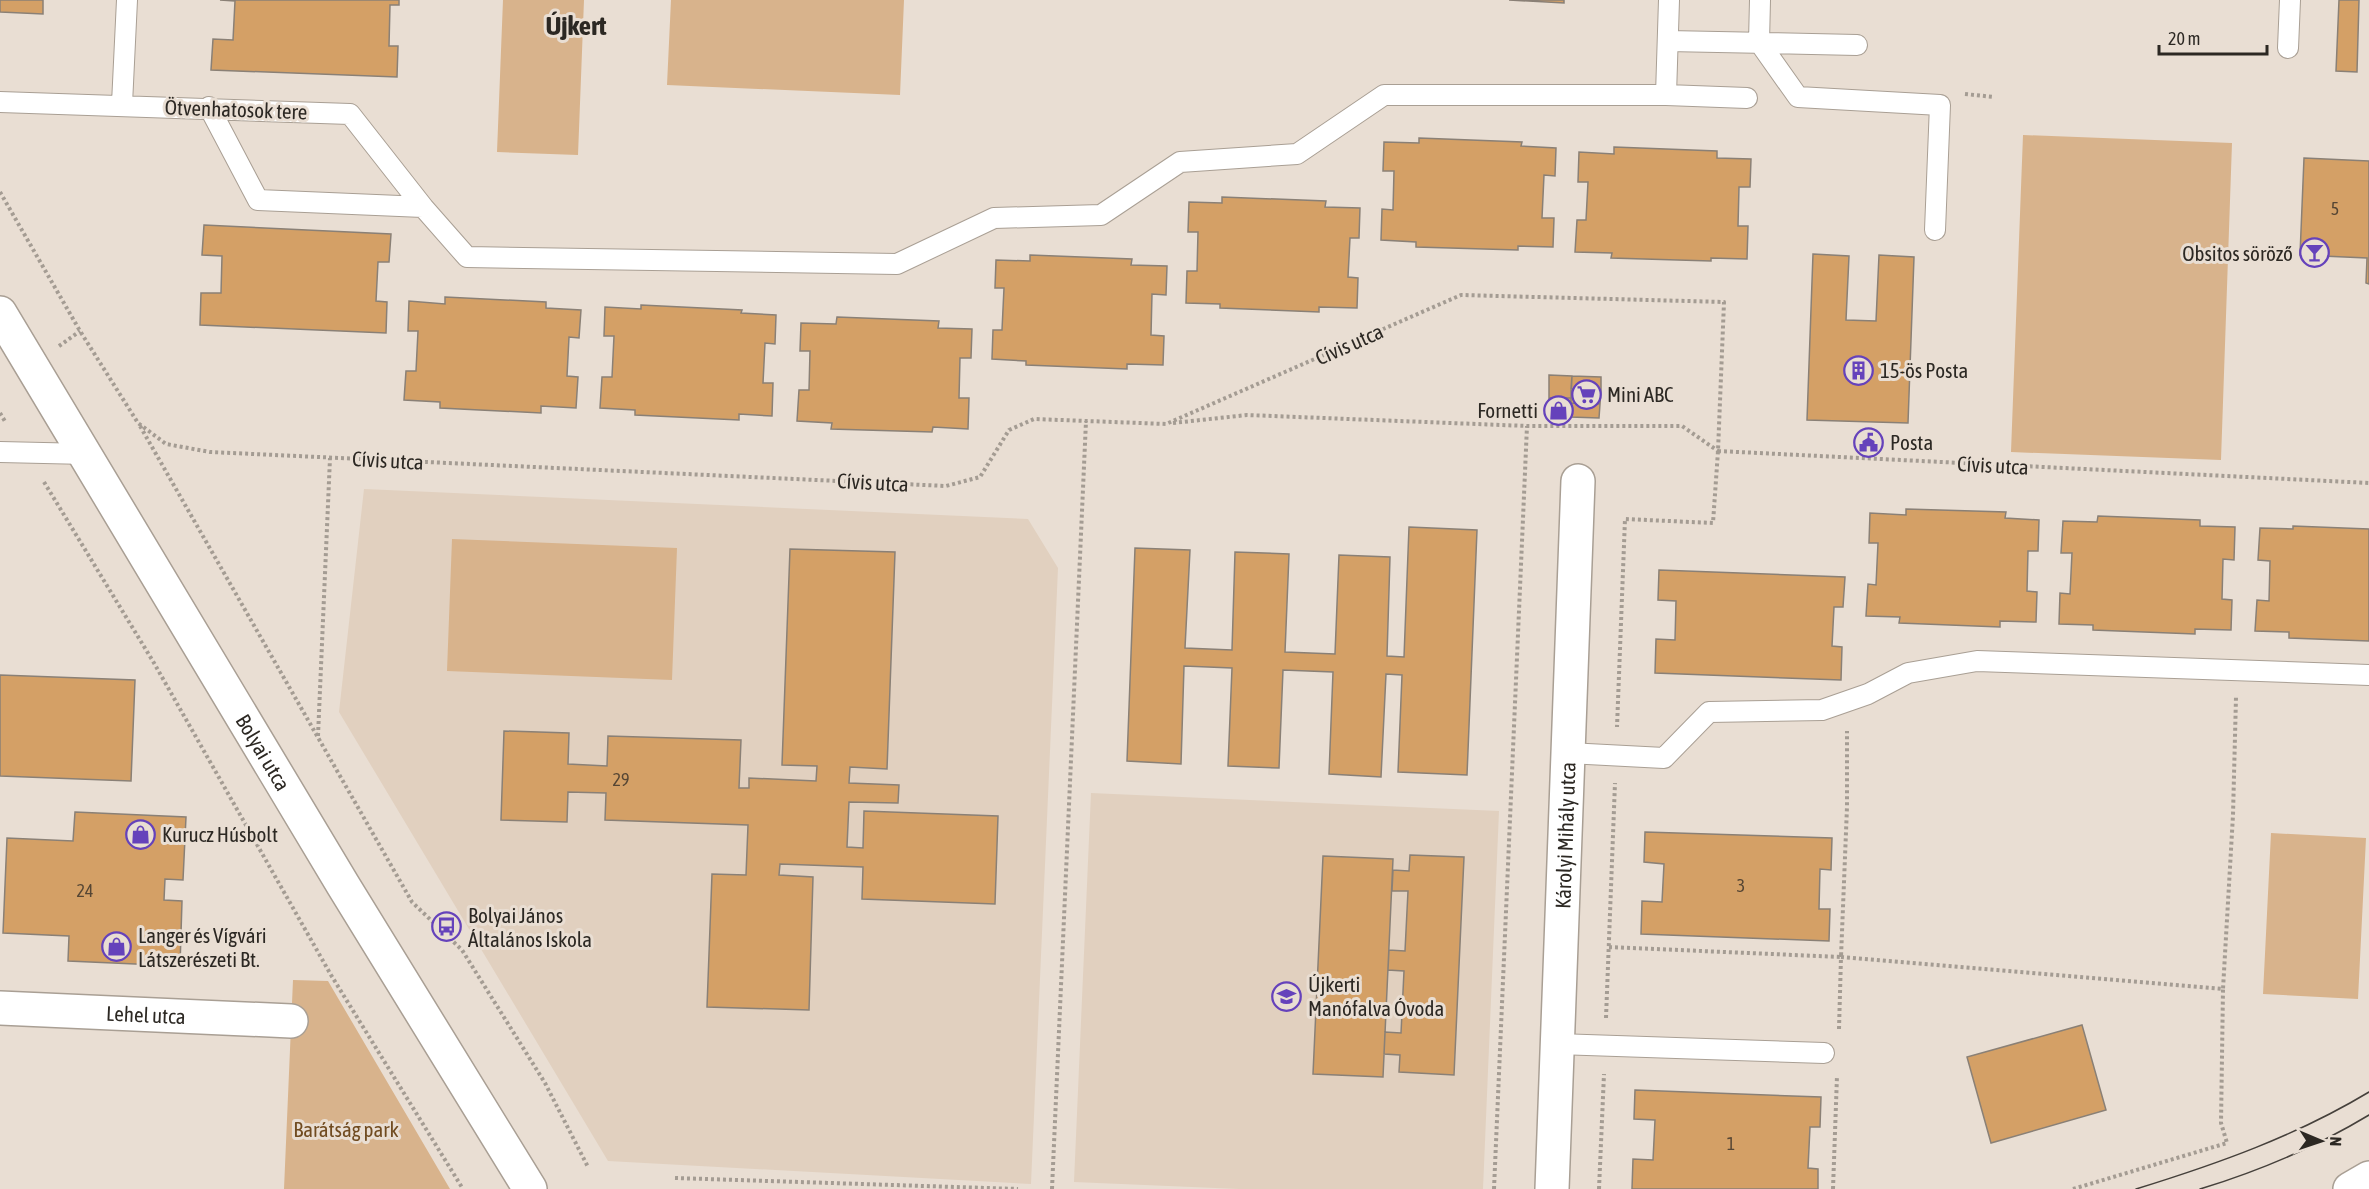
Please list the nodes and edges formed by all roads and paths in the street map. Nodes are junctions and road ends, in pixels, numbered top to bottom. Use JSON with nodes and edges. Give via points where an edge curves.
{"nodes":[{"id":1,"x":127,"y":0,"type":"edge"},
{"id":2,"x":1669,"y":0,"type":"edge"},
{"id":3,"x":1760,"y":0,"type":"edge"},
{"id":4,"x":2290,"y":0,"type":"edge"},
{"id":5,"x":1668,"y":41,"type":"junction"},
{"id":6,"x":1759,"y":42,"type":"junction"},
{"id":7,"x":1857,"y":45,"type":"dead end"},
{"id":8,"x":2288,"y":48,"type":"dead end"},
{"id":9,"x":1666,"y":95,"type":"junction"},
{"id":10,"x":1747,"y":98,"type":"dead end"},
{"id":11,"x":0,"y":102,"type":"edge"},
{"id":12,"x":122,"y":104,"type":"junction"},
{"id":13,"x":209,"y":108,"type":"junction"},
{"id":14,"x":0,"y":192,"type":"edge"},
{"id":15,"x":423,"y":207,"type":"junction"},
{"id":16,"x":1935,"y":230,"type":"dead end"},
{"id":17,"x":0,"y":313,"type":"edge"},
{"id":18,"x":0,"y":413,"type":"edge"},
{"id":19,"x":1086,"y":421,"type":"junction"},
{"id":20,"x":138,"y":423,"type":"junction"},
{"id":21,"x":1166,"y":424,"type":"junction"},
{"id":22,"x":1527,"y":426,"type":"junction"},
{"id":23,"x":1718,"y":451,"type":"junction"},
{"id":24,"x":0,"y":452,"type":"edge"},
{"id":25,"x":26,"y":453,"type":"junction"},
{"id":26,"x":87,"y":454,"type":"junction"},
{"id":27,"x":330,"y":458,"type":"junction"},
{"id":28,"x":1578,"y":481,"type":"dead end"},
{"id":29,"x":2369,"y":483,"type":"edge"},
{"id":30,"x":2237,"y":669,"type":"junction"},
{"id":31,"x":2369,"y":675,"type":"edge"},
{"id":32,"x":1847,"y":701,"type":"junction"},
{"id":33,"x":318,"y":737,"type":"junction"},
{"id":34,"x":1568,"y":753,"type":"junction"},
{"id":35,"x":1609,"y":947,"type":"dead end"},
{"id":36,"x":1842,"y":957,"type":"junction"},
{"id":37,"x":2223,"y":989,"type":"junction"},
{"id":38,"x":0,"y":1008,"type":"edge"},
{"id":39,"x":291,"y":1021,"type":"dead end"},
{"id":40,"x":1557,"y":1044,"type":"junction"},
{"id":41,"x":1824,"y":1053,"type":"dead end"},
{"id":42,"x":588,"y":1167,"type":"dead end"},
{"id":43,"x":675,"y":1178,"type":"dead end"},
{"id":44,"x":2369,"y":1178,"type":"edge"},
{"id":45,"x":463,"y":1189,"type":"edge"},
{"id":46,"x":530,"y":1189,"type":"edge"},
{"id":47,"x":1018,"y":1189,"type":"edge"},
{"id":48,"x":1052,"y":1189,"type":"edge"},
{"id":49,"x":1494,"y":1189,"type":"edge"},
{"id":50,"x":1552,"y":1189,"type":"edge"},
{"id":51,"x":2073,"y":1189,"type":"edge"},
{"id":52,"x":2350,"y":1189,"type":"edge"}],
"edges":[{"from":1,"to":12,"type":"lane"},
{"from":2,"to":5,"type":"lane"},
{"from":3,"to":6,"type":"lane"},
{"from":4,"to":8,"type":"lane"},
{"from":5,"to":6,"type":"lane"},
{"from":5,"to":9,"type":"lane"},
{"from":6,"to":7,"type":"lane"},
{"from":6,"to":16,"type":"lane","via":[[1798,97],[1940,105]]},
{"from":9,"to":10,"type":"lane"},
{"from":9,"to":15,"type":"lane","via":[[1384,95],[1297,154],[1180,162],[1101,215],[994,218],[897,264],[467,257]]},
{"from":11,"to":12,"type":"lane","name":"Ötvenhatosok tere"},
{"from":12,"to":13,"type":"lane","name":"Ötvenhatosok tere"},
{"from":13,"to":15,"type":"lane","name":"Ötvenhatosok tere","via":[[350,114]]},
{"from":13,"to":15,"type":"lane","via":[[258,200]]},
{"from":14,"to":20,"type":"path"},
{"from":17,"to":26,"type":"street","name":"Bolyai utca"},
{"from":18,"to":25,"type":"path"},
{"from":19,"to":21,"type":"path","name":"Cívis utca"},
{"from":19,"to":27,"type":"path","name":"Cívis utca","via":[[1034,419],[1009,430],[980,477],[946,486]]},
{"from":19,"to":48,"type":"path"},
{"from":20,"to":27,"type":"path","name":"Cívis utca","via":[[166,444],[210,452]]},
{"from":20,"to":33,"type":"path"},
{"from":21,"to":22,"type":"path","via":[[1247,416]]},
{"from":21,"to":23,"type":"path","name":"Cívis utca","via":[[1461,295],[1724,302]]},
{"from":22,"to":23,"type":"path","via":[[1683,426]]},
{"from":22,"to":49,"type":"path"},
{"from":23,"to":29,"type":"path","name":"Cívis utca"},
{"from":24,"to":25,"type":"lane"},
{"from":25,"to":26,"type":"lane"},
{"from":25,"to":45,"type":"path","via":[[154,663],[331,975]]},
{"from":26,"to":46,"type":"street","name":"Bolyai utca","via":[[343,885]]},
{"from":27,"to":33,"type":"path"},
{"from":28,"to":34,"type":"street","name":"Károlyi Mihály utca"},
{"from":30,"to":31,"type":"lane"},
{"from":30,"to":32,"type":"lane","via":[[1977,661],[1908,673]]},
{"from":30,"to":37,"type":"path"},
{"from":32,"to":34,"type":"lane","via":[[1822,710],[1709,711],[1664,758]]},
{"from":32,"to":36,"type":"path"},
{"from":33,"to":42,"type":"path","via":[[412,902],[462,950],[503,1012]]},
{"from":34,"to":40,"type":"street","name":"Károlyi Mihály utca"},
{"from":35,"to":36,"type":"path"},
{"from":36,"to":37,"type":"path"},
{"from":37,"to":51,"type":"path","via":[[2221,1123],[2227,1143]]},
{"from":38,"to":39,"type":"street","name":"Lehel utca"},
{"from":40,"to":41,"type":"lane"},
{"from":40,"to":50,"type":"street","name":"Károlyi Mihály utca"},
{"from":43,"to":47,"type":"path"},
{"from":44,"to":52,"type":"street"}]}
